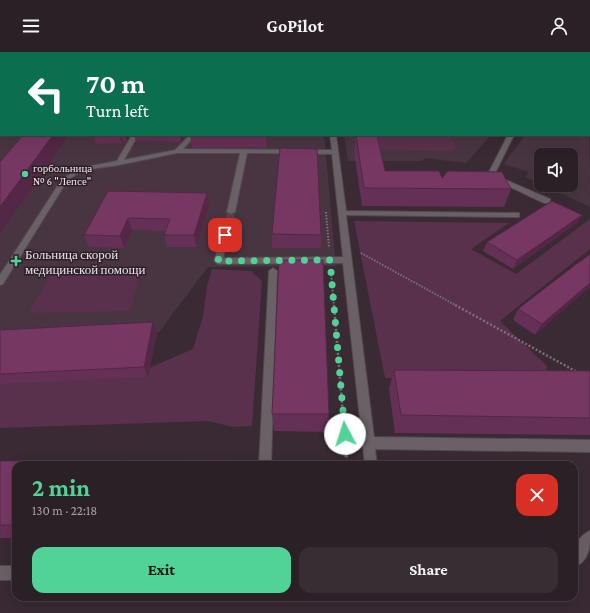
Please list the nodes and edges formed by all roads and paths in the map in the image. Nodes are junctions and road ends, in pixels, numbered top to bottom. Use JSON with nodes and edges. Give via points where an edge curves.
{"nodes":[{"id":1,"x":134,"y":136,"type":"edge"},
{"id":2,"x":192,"y":136,"type":"edge"},
{"id":3,"x":333,"y":136,"type":"edge"},
{"id":4,"x":510,"y":136,"type":"edge"},
{"id":5,"x":177,"y":151,"type":"junction"},
{"id":6,"x":244,"y":152,"type":"junction"},
{"id":7,"x":335,"y":152,"type":"junction"},
{"id":8,"x":119,"y":163,"type":"junction"},
{"id":9,"x":547,"y":202,"type":"edge"},
{"id":10,"x":231,"y":212,"type":"tunnel mouth"},
{"id":11,"x":342,"y":213,"type":"junction"},
{"id":12,"x":516,"y":214,"type":"dead end"},
{"id":13,"x":229,"y":222,"type":"tunnel mouth"},
{"id":14,"x":327,"y":230,"type":"dead end"},
{"id":15,"x":346,"y":244,"type":"junction"},
{"id":16,"x":330,"y":260,"type":"junction"},
{"id":17,"x":348,"y":260,"type":"junction"},
{"id":18,"x":273,"y":271,"type":"dead end"},
{"id":19,"x":0,"y":282,"type":"edge"},
{"id":20,"x":583,"y":376,"type":"edge"},
{"id":21,"x":368,"y":442,"type":"junction"},
{"id":22,"x":590,"y":446,"type":"edge"},
{"id":23,"x":265,"y":461,"type":"edge"},
{"id":24,"x":347,"y":461,"type":"edge"},
{"id":25,"x":370,"y":461,"type":"edge"},
{"id":26,"x":590,"y":538,"type":"edge"},
{"id":27,"x":578,"y":554,"type":"edge"},
{"id":28,"x":0,"y":573,"type":"edge"},
{"id":29,"x":12,"y":573,"type":"edge"}],
"edges":[{"from":1,"to":8,"type":"street"},
{"from":2,"to":5,"type":"street"},
{"from":3,"to":7,"type":"street"},
{"from":4,"to":9,"type":"street","via":[[490,176]]},
{"from":5,"to":6,"type":"street"},
{"from":5,"to":8,"type":"street"},
{"from":6,"to":7,"type":"street"},
{"from":6,"to":10,"type":"street"},
{"from":7,"to":11,"type":"street"},
{"from":8,"to":19,"type":"street","via":[[82,169],[68,176]]},
{"from":11,"to":12,"type":"street"},
{"from":11,"to":15,"type":"street"},
{"from":13,"to":16,"type":"street","via":[[218,261]]},
{"from":14,"to":16,"type":"path"},
{"from":15,"to":17,"type":"street"},
{"from":15,"to":20,"type":"path"},
{"from":16,"to":17,"type":"street"},
{"from":16,"to":24,"type":"path"},
{"from":17,"to":21,"type":"street"},
{"from":18,"to":23,"type":"street"},
{"from":21,"to":22,"type":"street"},
{"from":21,"to":25,"type":"street"},
{"from":26,"to":27,"type":"street"},
{"from":28,"to":29,"type":"street"}]}
